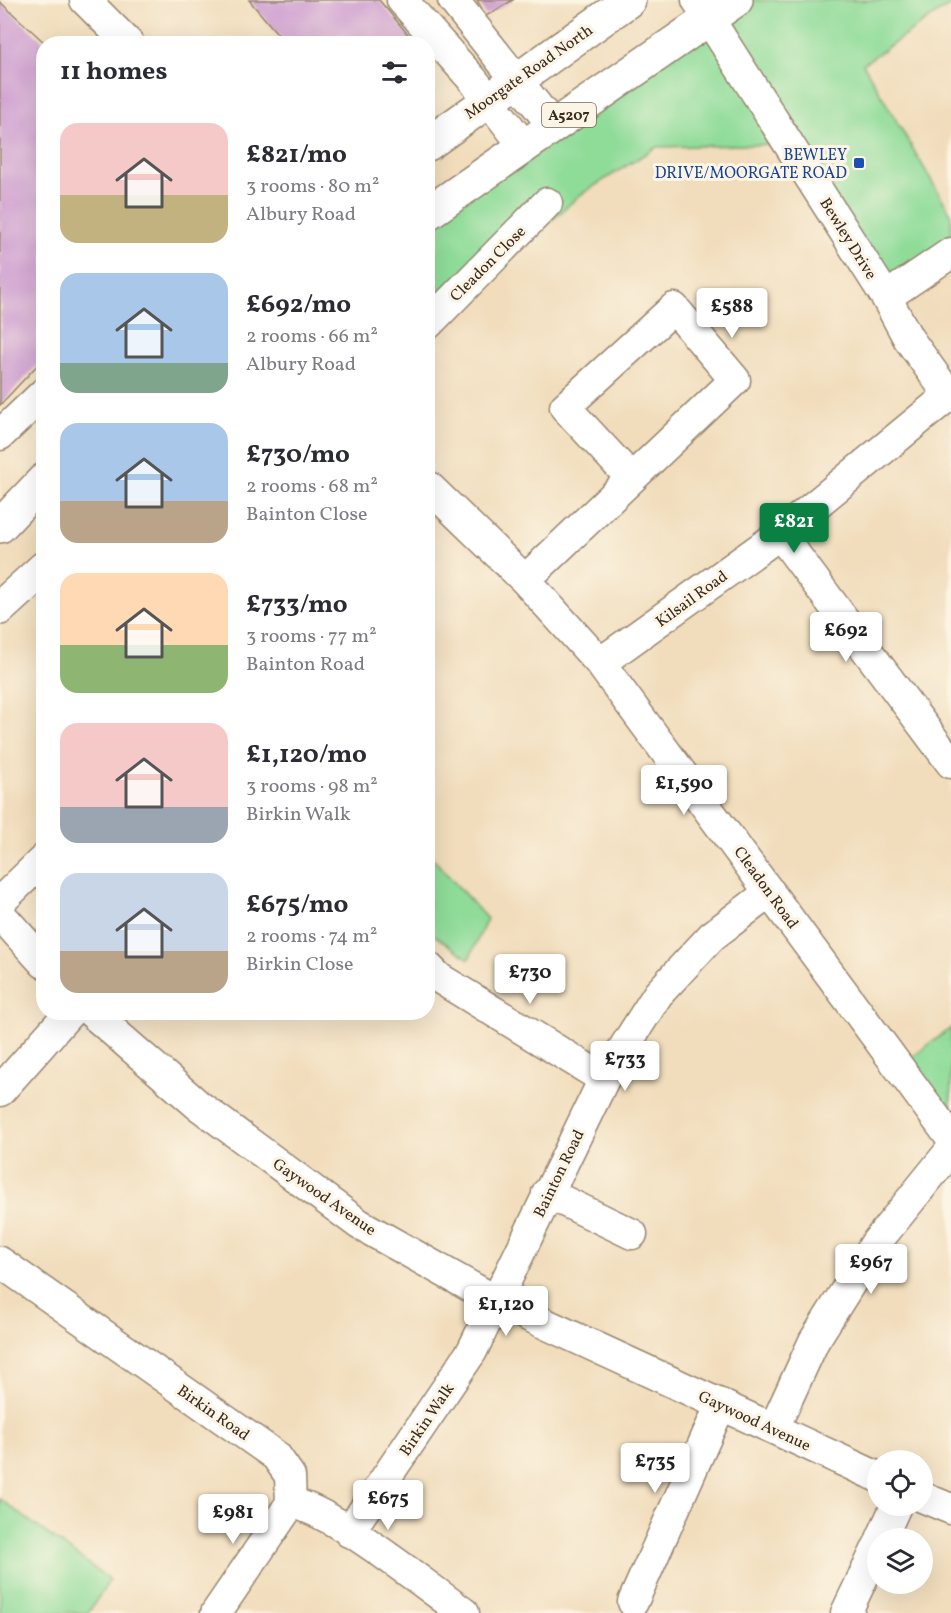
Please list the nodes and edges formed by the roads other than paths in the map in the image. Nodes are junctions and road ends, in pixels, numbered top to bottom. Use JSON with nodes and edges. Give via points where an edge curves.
{"nodes":[{"id":1,"x":85,"y":0,"type":"edge"},
{"id":2,"x":402,"y":0,"type":"edge"},
{"id":3,"x":453,"y":0,"type":"edge"},
{"id":4,"x":629,"y":0,"type":"edge"},
{"id":5,"x":714,"y":6,"type":"edge"},
{"id":6,"x":121,"y":36,"type":"edge"},
{"id":7,"x":433,"y":36,"type":"edge"},
{"id":8,"x":435,"y":38,"type":"edge"},
{"id":9,"x":515,"y":80,"type":"junction"},
{"id":10,"x":487,"y":99,"type":"junction"},
{"id":11,"x":553,"y":126,"type":"junction"},
{"id":12,"x":435,"y":139,"type":"edge"},
{"id":13,"x":524,"y":146,"type":"junction"},
{"id":14,"x":547,"y":203,"type":"dead end"},
{"id":15,"x":435,"y":208,"type":"edge"},
{"id":16,"x":951,"y":253,"type":"edge"},
{"id":17,"x":886,"y":297,"type":"junction"},
{"id":18,"x":435,"y":317,"type":"edge"},
{"id":19,"x":950,"y":397,"type":"edge"},
{"id":20,"x":36,"y":401,"type":"edge"},
{"id":21,"x":0,"y":435,"type":"edge"},
{"id":22,"x":631,"y":478,"type":"junction"},
{"id":23,"x":36,"y":488,"type":"edge"},
{"id":24,"x":435,"y":493,"type":"edge"},
{"id":25,"x":0,"y":526,"type":"edge"},
{"id":26,"x":780,"y":534,"type":"junction"},
{"id":27,"x":36,"y":575,"type":"edge"},
{"id":28,"x":525,"y":580,"type":"junction"},
{"id":29,"x":0,"y":608,"type":"edge"},
{"id":30,"x":600,"y":663,"type":"junction"},
{"id":31,"x":951,"y":763,"type":"edge"},
{"id":32,"x":36,"y":868,"type":"edge"},
{"id":33,"x":770,"y":892,"type":"junction"},
{"id":34,"x":0,"y":902,"type":"edge"},
{"id":35,"x":0,"y":914,"type":"edge"},
{"id":36,"x":36,"y":954,"type":"edge"},
{"id":37,"x":435,"y":974,"type":"edge"},
{"id":38,"x":63,"y":1020,"type":"edge"},
{"id":39,"x":100,"y":1020,"type":"edge"},
{"id":40,"x":604,"y":1079,"type":"junction"},
{"id":41,"x":0,"y":1091,"type":"edge"},
{"id":42,"x":951,"y":1138,"type":"edge"},
{"id":43,"x":951,"y":1150,"type":"edge"},
{"id":44,"x":547,"y":1192,"type":"junction"},
{"id":45,"x":632,"y":1234,"type":"dead end"},
{"id":46,"x":0,"y":1262,"type":"edge"},
{"id":47,"x":498,"y":1302,"type":"junction"},
{"id":48,"x":721,"y":1404,"type":"junction"},
{"id":49,"x":774,"y":1428,"type":"junction"},
{"id":50,"x":867,"y":1472,"type":"edge"},
{"id":51,"x":933,"y":1502,"type":"edge"},
{"id":52,"x":291,"y":1503,"type":"junction"},
{"id":53,"x":951,"y":1509,"type":"edge"},
{"id":54,"x":349,"y":1532,"type":"junction"},
{"id":55,"x":867,"y":1569,"type":"edge"},
{"id":56,"x":633,"y":1602,"type":"dead end"},
{"id":57,"x":216,"y":1613,"type":"edge"},
{"id":58,"x":464,"y":1613,"type":"edge"},
{"id":59,"x":846,"y":1613,"type":"edge"}],
"edges":[{"from":1,"to":6,"type":"street"},
{"from":2,"to":7,"type":"street"},
{"from":3,"to":9,"type":"street"},
{"from":4,"to":9,"type":"main road","name":"Moorgate Road North"},
{"from":5,"to":11,"type":"main road","number":"A5207"},
{"from":5,"to":17,"type":"street","name":"Bewley Drive"},
{"from":8,"to":10,"type":"street"},
{"from":9,"to":10,"type":"main road","name":"Moorgate Road North"},
{"from":9,"to":11,"type":"street"},
{"from":10,"to":12,"type":"main road","name":"Moorgate Road North"},
{"from":10,"to":13,"type":"street"},
{"from":11,"to":13,"type":"main road","number":"A5207"},
{"from":13,"to":15,"type":"main road","number":"A5207"},
{"from":14,"to":18,"type":"street","name":"Cleadon Close"},
{"from":16,"to":17,"type":"street"},
{"from":17,"to":19,"type":"street","name":"Bewley Drive","via":[[908,338]]},
{"from":19,"to":26,"type":"street","name":"Kilsail Road"},
{"from":20,"to":21,"type":"street"},
{"from":22,"to":22,"type":"street","via":[[735,380],[674,308],[565,407]]},
{"from":22,"to":28,"type":"street"},
{"from":23,"to":25,"type":"main road"},
{"from":24,"to":28,"type":"street","name":"Cleadon Road"},
{"from":26,"to":30,"type":"street","name":"Kilsail Road"},
{"from":26,"to":31,"type":"street"},
{"from":27,"to":29,"type":"main road"},
{"from":28,"to":30,"type":"street","name":"Cleadon Road"},
{"from":30,"to":33,"type":"street","name":"Cleadon Road"},
{"from":32,"to":34,"type":"street"},
{"from":33,"to":40,"type":"street","name":"Bainton Road","via":[[712,936],[658,994]]},
{"from":33,"to":42,"type":"street","name":"Cleadon Road"},
{"from":35,"to":36,"type":"street"},
{"from":37,"to":40,"type":"street"},
{"from":38,"to":41,"type":"street"},
{"from":39,"to":47,"type":"street","name":"Gaywood Avenue","via":[[198,1105],[359,1224]]},
{"from":40,"to":44,"type":"street","name":"Bainton Road"},
{"from":43,"to":49,"type":"street","via":[[869,1253],[814,1341]]},
{"from":44,"to":45,"type":"street"},
{"from":44,"to":47,"type":"street","name":"Bainton Road"},
{"from":46,"to":52,"type":"street","name":"Birkin Road","via":[[276,1456],[290,1476]]},
{"from":47,"to":48,"type":"street","name":"Gaywood Avenue"},
{"from":47,"to":54,"type":"street","name":"Birkin Walk","via":[[472,1351]]},
{"from":48,"to":49,"type":"street","name":"Gaywood Avenue"},
{"from":48,"to":56,"type":"street"},
{"from":49,"to":50,"type":"street","name":"Gaywood Avenue"},
{"from":51,"to":53,"type":"street"},
{"from":52,"to":54,"type":"street","via":[[306,1506]]},
{"from":52,"to":57,"type":"street"},
{"from":54,"to":58,"type":"street"},
{"from":55,"to":59,"type":"street"}]}
